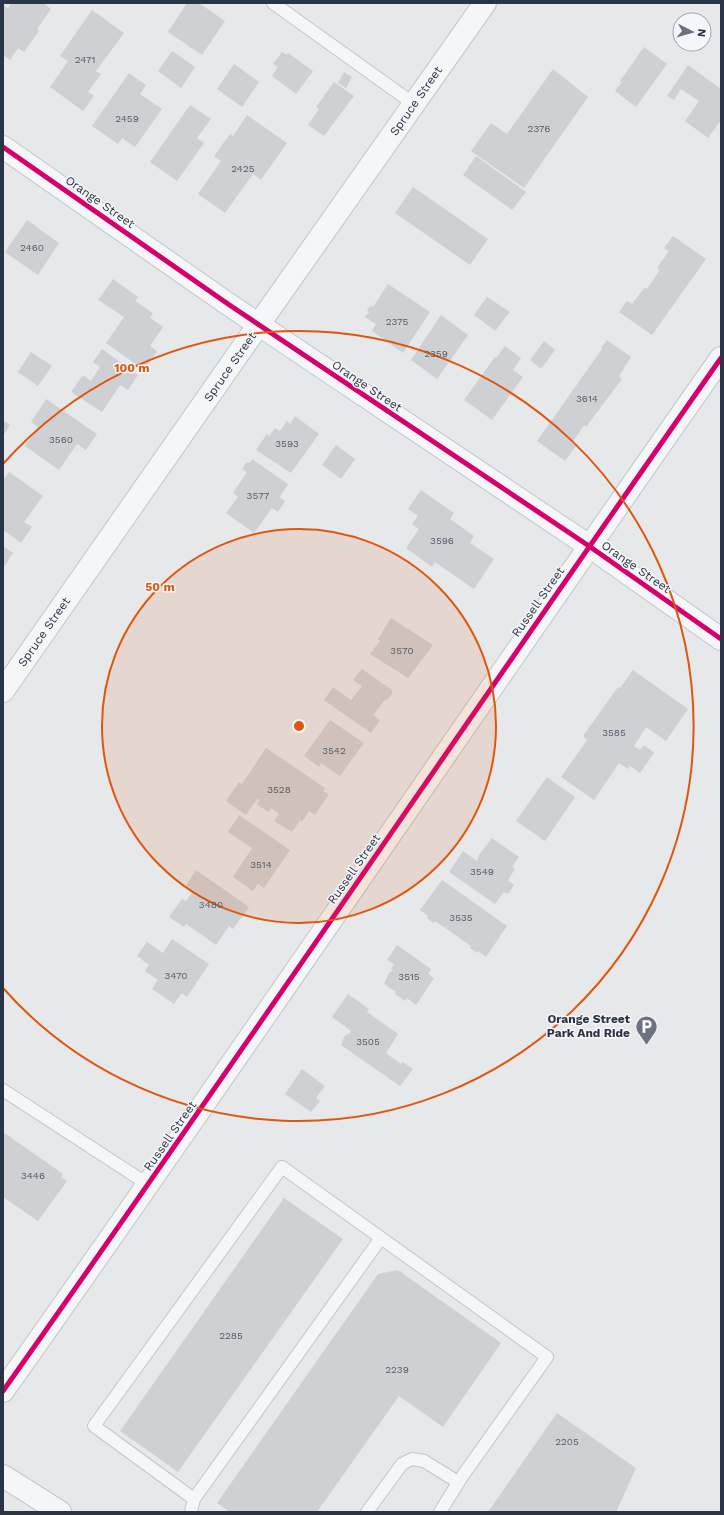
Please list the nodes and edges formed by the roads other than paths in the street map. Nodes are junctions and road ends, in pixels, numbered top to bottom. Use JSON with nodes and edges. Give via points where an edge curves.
{"nodes":[{"id":1,"x":273,"y":3,"type":"edge"},
{"id":2,"x":485,"y":3,"type":"edge"},
{"id":3,"x":414,"y":104,"type":"junction"},
{"id":4,"x":3,"y":147,"type":"edge"},
{"id":5,"x":259,"y":324,"type":"junction"},
{"id":6,"x":721,"y":358,"type":"edge"},
{"id":7,"x":589,"y":546,"type":"junction"},
{"id":8,"x":721,"y":640,"type":"edge"},
{"id":9,"x":3,"y":691,"type":"edge"},
{"id":10,"x":3,"y":1090,"type":"edge"},
{"id":11,"x":149,"y":1185,"type":"junction"},
{"id":12,"x":382,"y":1238,"type":"junction"},
{"id":13,"x":3,"y":1391,"type":"edge"},
{"id":14,"x":3,"y":1476,"type":"edge"},
{"id":15,"x":458,"y":1482,"type":"junction"},
{"id":16,"x":194,"y":1499,"type":"junction"},
{"id":17,"x":60,"y":1512,"type":"edge"},
{"id":18,"x":191,"y":1512,"type":"edge"},
{"id":19,"x":367,"y":1512,"type":"edge"},
{"id":20,"x":440,"y":1512,"type":"edge"}],
"edges":[{"from":1,"to":3,"type":"lane"},
{"from":2,"to":3,"type":"street","name":"Spruce Street"},
{"from":3,"to":5,"type":"street","name":"Spruce Street"},
{"from":4,"to":5,"type":"street","name":"Orange Street"},
{"from":5,"to":7,"type":"street","name":"Orange Street"},
{"from":5,"to":9,"type":"street","name":"Spruce Street"},
{"from":6,"to":7,"type":"street","name":"Russell Street"},
{"from":7,"to":8,"type":"street","name":"Orange Street"},
{"from":7,"to":11,"type":"street","name":"Russell Street"},
{"from":10,"to":11,"type":"lane"},
{"from":11,"to":13,"type":"street","name":"Russell Street"},
{"from":12,"to":15,"type":"lane","via":[[547,1357]]},
{"from":12,"to":16,"type":"lane"},
{"from":12,"to":16,"type":"lane","via":[[282,1166],[94,1426]]},
{"from":14,"to":17,"type":"street"},
{"from":15,"to":19,"type":"lane","via":[[424,1461],[412,1459],[402,1464]]},
{"from":15,"to":20,"type":"lane"},
{"from":16,"to":18,"type":"lane"}]}
